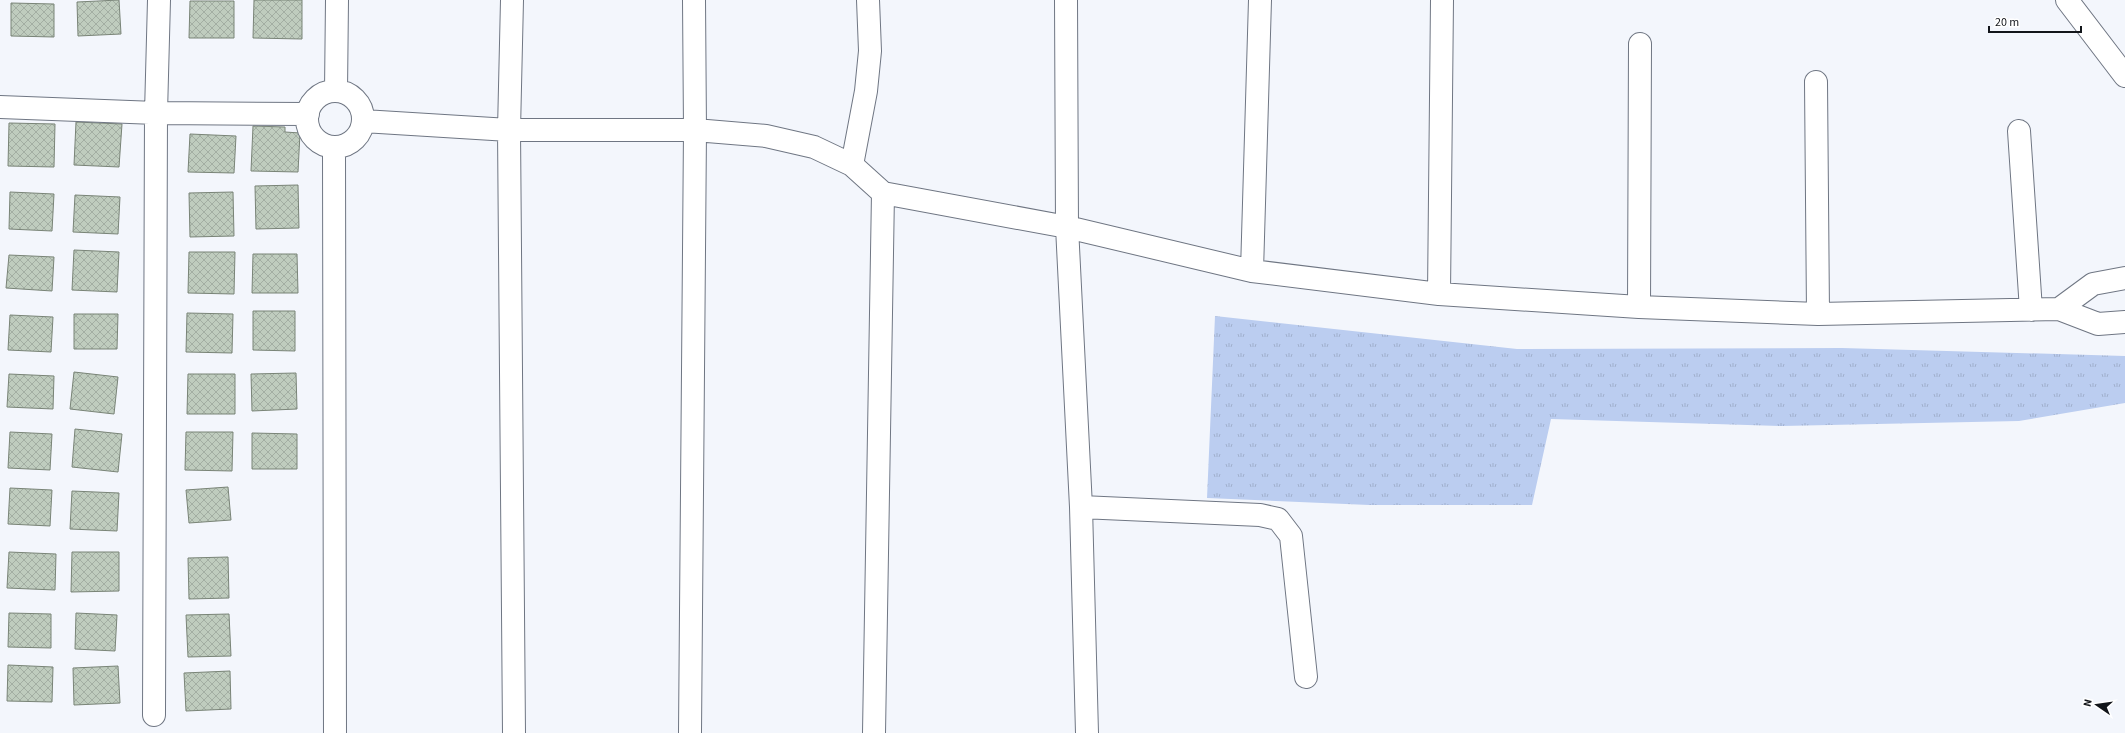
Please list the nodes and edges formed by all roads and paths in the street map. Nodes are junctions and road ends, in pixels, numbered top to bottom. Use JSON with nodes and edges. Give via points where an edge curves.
{"nodes":[{"id":1,"x":159,"y":0,"type":"edge"},
{"id":2,"x":337,"y":0,"type":"edge"},
{"id":3,"x":512,"y":0,"type":"edge"},
{"id":4,"x":694,"y":0,"type":"edge"},
{"id":5,"x":868,"y":0,"type":"edge"},
{"id":6,"x":1066,"y":0,"type":"edge"},
{"id":7,"x":1260,"y":0,"type":"edge"},
{"id":8,"x":1442,"y":0,"type":"edge"},
{"id":9,"x":2067,"y":0,"type":"edge"},
{"id":10,"x":1640,"y":44,"type":"dead end"},
{"id":11,"x":2125,"y":76,"type":"edge"},
{"id":12,"x":1816,"y":82,"type":"dead end"},
{"id":13,"x":336,"y":90,"type":"junction"},
{"id":14,"x":0,"y":107,"type":"edge"},
{"id":15,"x":156,"y":113,"type":"junction"},
{"id":16,"x":308,"y":114,"type":"junction"},
{"id":17,"x":363,"y":121,"type":"junction"},
{"id":18,"x":509,"y":130,"type":"junction"},
{"id":19,"x":695,"y":130,"type":"junction"},
{"id":20,"x":2018,"y":131,"type":"dead end"},
{"id":21,"x":334,"y":147,"type":"junction"},
{"id":22,"x":852,"y":166,"type":"junction"},
{"id":23,"x":883,"y":193,"type":"junction"},
{"id":24,"x":1067,"y":227,"type":"junction"},
{"id":25,"x":1252,"y":272,"type":"junction"},
{"id":26,"x":2125,"y":278,"type":"edge"},
{"id":27,"x":1439,"y":294,"type":"junction"},
{"id":28,"x":1639,"y":307,"type":"junction"},
{"id":29,"x":2059,"y":309,"type":"junction"},
{"id":30,"x":2031,"y":310,"type":"junction"},
{"id":31,"x":1818,"y":314,"type":"junction"},
{"id":32,"x":2125,"y":322,"type":"edge"},
{"id":33,"x":1081,"y":507,"type":"junction"},
{"id":34,"x":1306,"y":677,"type":"dead end"},
{"id":35,"x":154,"y":715,"type":"dead end"},
{"id":36,"x":335,"y":733,"type":"edge"},
{"id":37,"x":514,"y":733,"type":"edge"},
{"id":38,"x":690,"y":733,"type":"edge"},
{"id":39,"x":874,"y":733,"type":"edge"},
{"id":40,"x":1087,"y":733,"type":"edge"}],
"edges":[{"from":1,"to":15,"type":"street"},
{"from":2,"to":13,"type":"street"},
{"from":3,"to":18,"type":"street"},
{"from":4,"to":19,"type":"street"},
{"from":5,"to":22,"type":"street","via":[[870,51]]},
{"from":6,"to":24,"type":"street"},
{"from":7,"to":25,"type":"street"},
{"from":8,"to":27,"type":"street"},
{"from":9,"to":11,"type":"street"},
{"from":10,"to":28,"type":"street"},
{"from":12,"to":31,"type":"street"},
{"from":13,"to":16,"type":"street","via":[[317,97]]},
{"from":13,"to":17,"type":"street","via":[[346,92],[356,99],[362,109]]},
{"from":14,"to":15,"type":"street"},
{"from":15,"to":16,"type":"street"},
{"from":15,"to":35,"type":"street"},
{"from":16,"to":21,"type":"street","via":[[309,130],[319,142]]},
{"from":17,"to":18,"type":"street"},
{"from":17,"to":21,"type":"street","via":[[359,135],[348,144]]},
{"from":18,"to":19,"type":"street"},
{"from":18,"to":37,"type":"street"},
{"from":19,"to":22,"type":"street","via":[[766,136],[814,147]]},
{"from":19,"to":38,"type":"street"},
{"from":20,"to":30,"type":"street"},
{"from":21,"to":36,"type":"street"},
{"from":22,"to":23,"type":"street"},
{"from":23,"to":24,"type":"street"},
{"from":23,"to":39,"type":"street"},
{"from":24,"to":25,"type":"street"},
{"from":24,"to":33,"type":"street"},
{"from":25,"to":27,"type":"street"},
{"from":26,"to":29,"type":"street","via":[[2093,284]]},
{"from":27,"to":28,"type":"street"},
{"from":28,"to":31,"type":"street"},
{"from":29,"to":30,"type":"street"},
{"from":29,"to":32,"type":"street","via":[[2098,324]]},
{"from":30,"to":31,"type":"street"},
{"from":33,"to":34,"type":"street","via":[[1260,515],[1278,519],[1291,536]]},
{"from":33,"to":40,"type":"street"}]}
